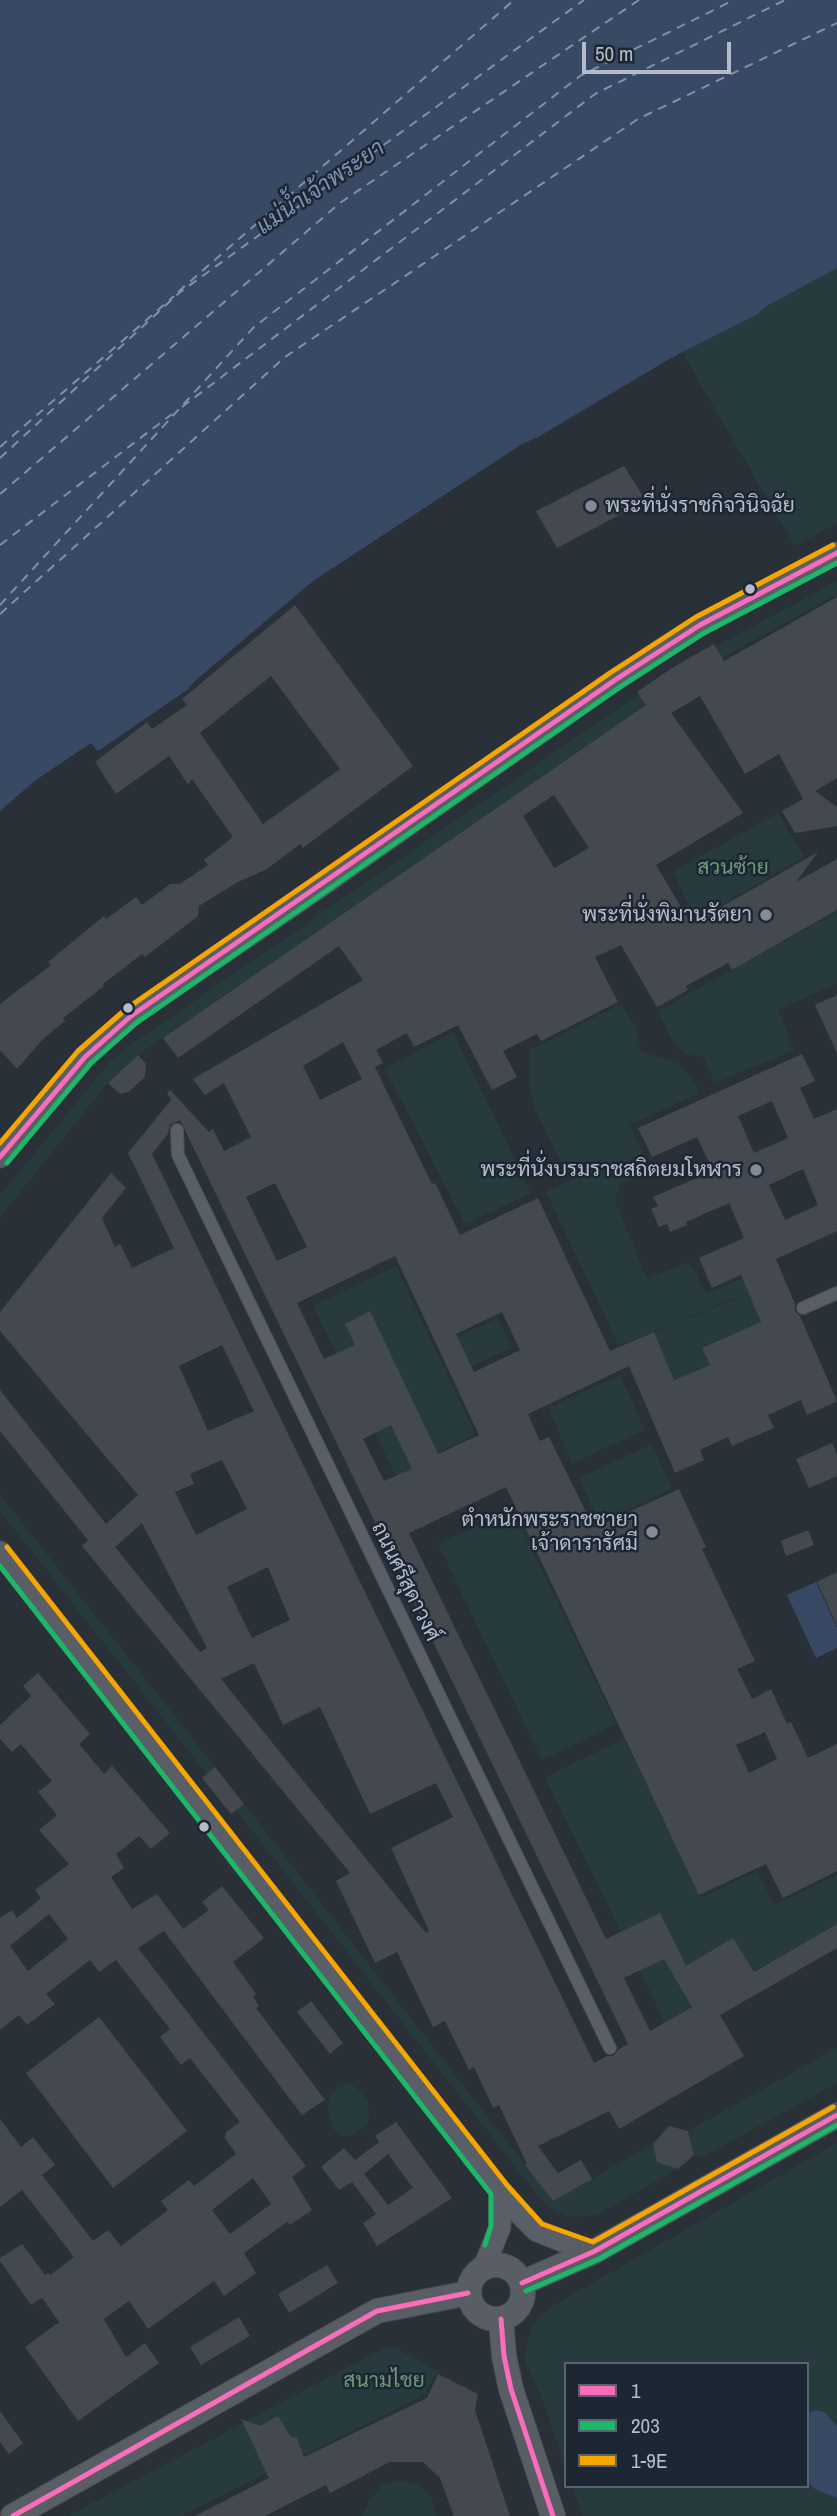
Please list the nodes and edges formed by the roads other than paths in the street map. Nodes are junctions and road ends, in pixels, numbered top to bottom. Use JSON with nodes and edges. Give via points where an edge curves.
{"nodes":[{"id":1,"x":837,"y":552,"type":"edge"},
{"id":2,"x":177,"y":1130,"type":"dead end"},
{"id":3,"x":0,"y":1157,"type":"edge"},
{"id":4,"x":837,"y":1293,"type":"edge"},
{"id":5,"x":803,"y":1308,"type":"dead end"},
{"id":6,"x":0,"y":1552,"type":"edge"},
{"id":7,"x":610,"y":2048,"type":"dead end"},
{"id":8,"x":837,"y":2115,"type":"edge"},
{"id":9,"x":500,"y":2191,"type":"junction"},
{"id":10,"x":595,"y":2251,"type":"junction"},
{"id":11,"x":488,"y":2258,"type":"junction"},
{"id":12,"x":522,"y":2283,"type":"junction"},
{"id":13,"x":468,"y":2294,"type":"junction"},
{"id":14,"x":501,"y":2319,"type":"junction"},
{"id":15,"x":13,"y":2516,"type":"edge"},
{"id":16,"x":553,"y":2516,"type":"edge"}],
"edges":[{"from":1,"to":3,"type":"street","via":[[700,625],[615,680],[131,1016],[64,1079]]},
{"from":2,"to":7,"type":"street","name":"ถนนศรีสุดาวงศ์","via":[[178,1155]]},
{"from":4,"to":5,"type":"street"},
{"from":6,"to":9,"type":"street"},
{"from":8,"to":10,"type":"main road"},
{"from":9,"to":10,"type":"street","via":[[537,2231]]},
{"from":9,"to":11,"type":"street","via":[[500,2227]]},
{"from":10,"to":12,"type":"main road"},
{"from":11,"to":12,"type":"main road","via":[[512,2269]]},
{"from":11,"to":13,"type":"main road","via":[[472,2277]]},
{"from":12,"to":14,"type":"main road","via":[[521,2302]]},
{"from":13,"to":14,"type":"main road","via":[[482,2316]]},
{"from":13,"to":15,"type":"main road","via":[[377,2311]]},
{"from":14,"to":16,"type":"main road","via":[[511,2389]]}]}
